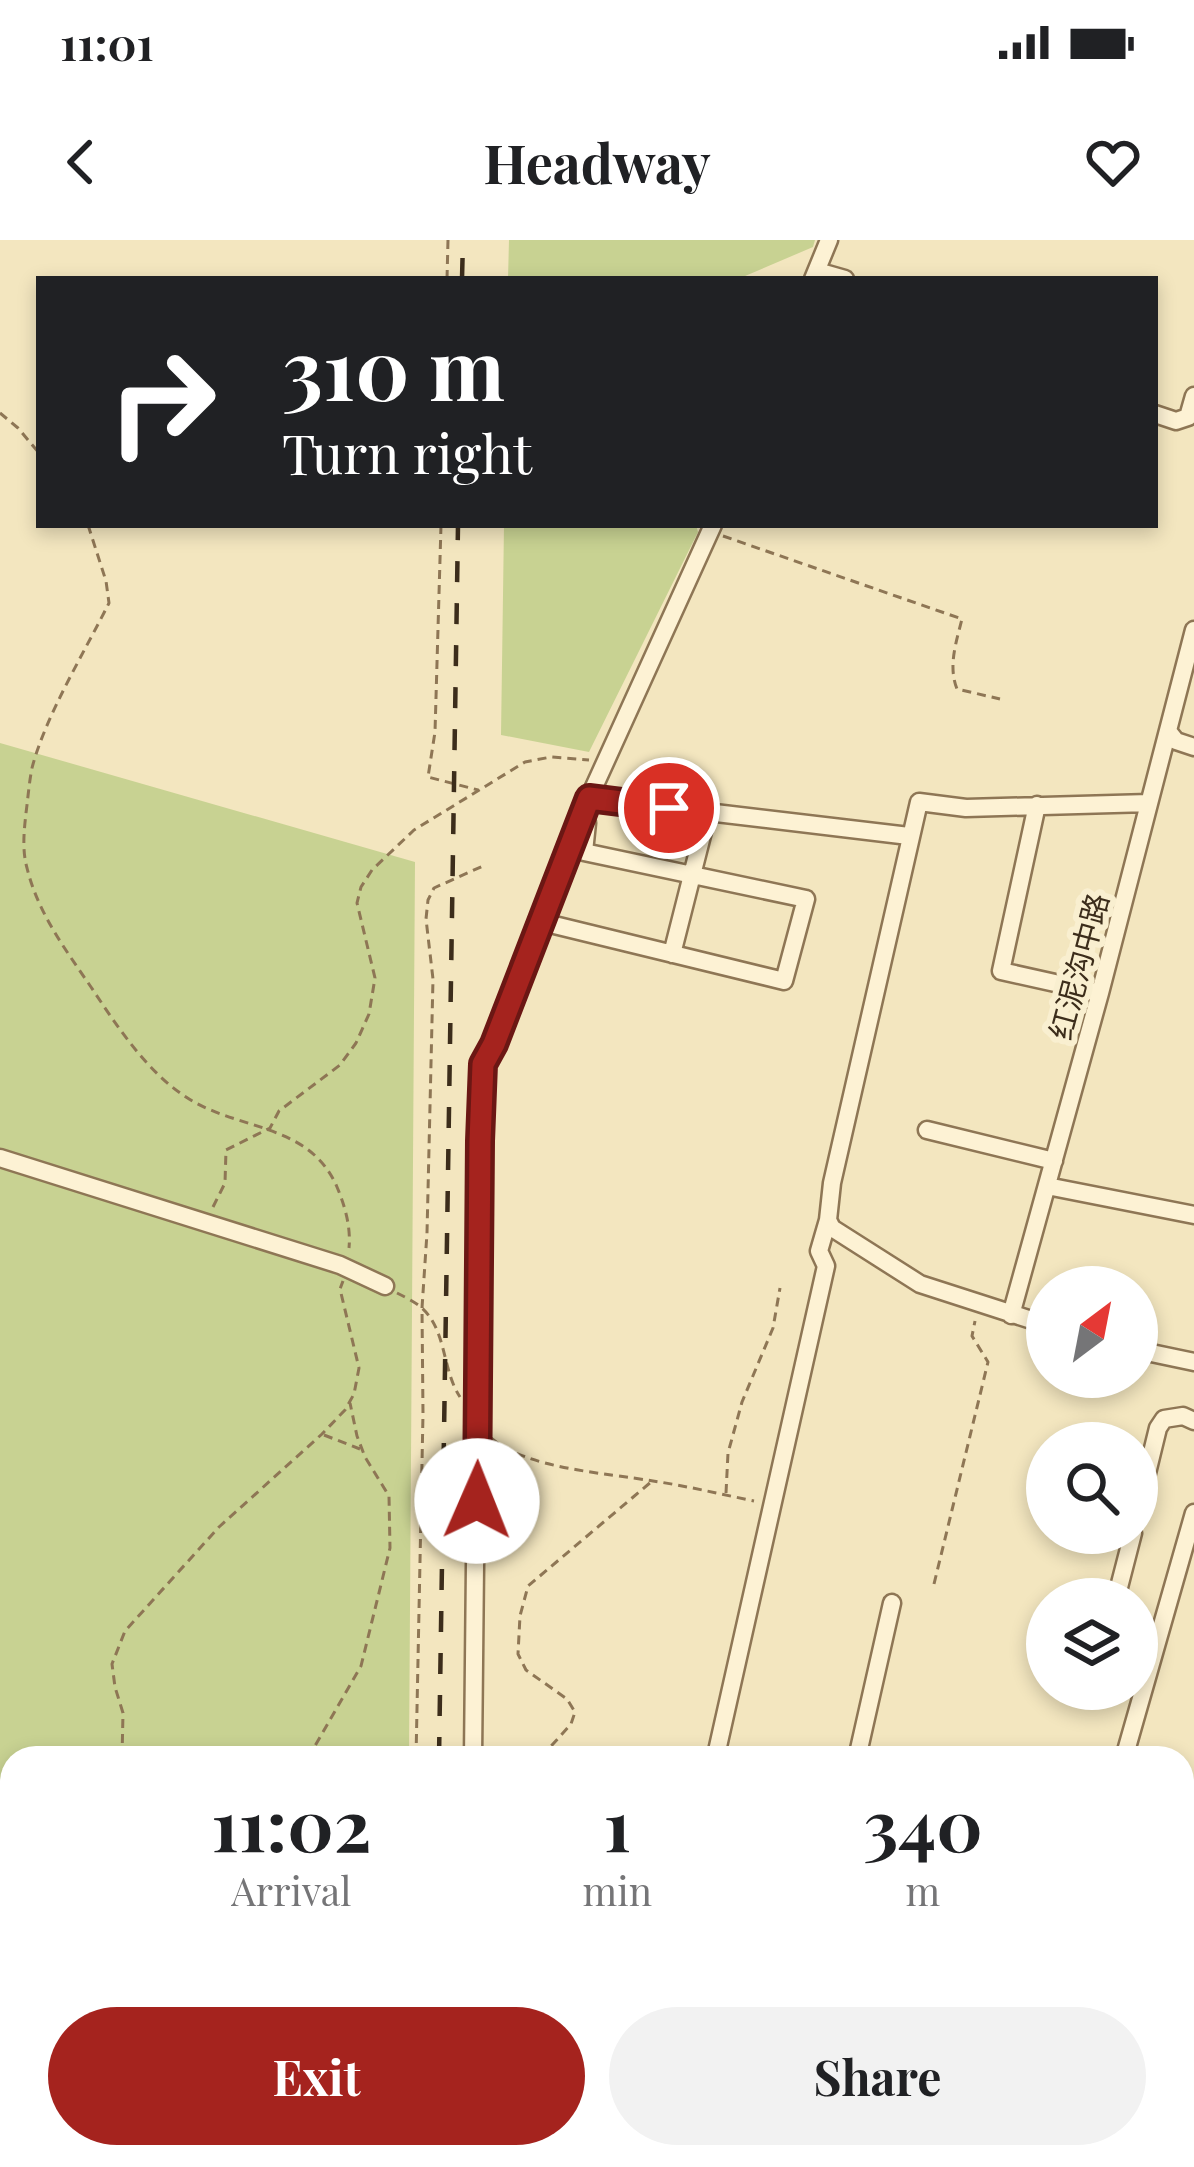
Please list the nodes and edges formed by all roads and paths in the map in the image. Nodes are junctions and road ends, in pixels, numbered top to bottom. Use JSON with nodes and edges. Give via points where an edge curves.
{"nodes":[{"id":1,"x":448,"y":240,"type":"edge"},
{"id":2,"x":829,"y":240,"type":"edge"},
{"id":3,"x":815,"y":275,"type":"edge"},
{"id":4,"x":447,"y":276,"type":"edge"},
{"id":5,"x":1194,"y":396,"type":"edge"},
{"id":6,"x":0,"y":413,"type":"edge"},
{"id":7,"x":1158,"y":415,"type":"edge"},
{"id":8,"x":36,"y":449,"type":"edge"},
{"id":9,"x":89,"y":528,"type":"edge"},
{"id":10,"x":441,"y":528,"type":"edge"},
{"id":11,"x":711,"y":528,"type":"edge"},
{"id":12,"x":1194,"y":630,"type":"edge"},
{"id":13,"x":1000,"y":699,"type":"dead end"},
{"id":14,"x":1168,"y":731,"type":"junction"},
{"id":15,"x":1194,"y":747,"type":"edge"},
{"id":16,"x":613,"y":748,"type":"junction"},
{"id":17,"x":478,"y":790,"type":"junction"},
{"id":18,"x":589,"y":798,"type":"junction"},
{"id":19,"x":1149,"y":803,"type":"junction"},
{"id":20,"x":1037,"y":805,"type":"junction"},
{"id":21,"x":708,"y":812,"type":"junction"},
{"id":22,"x":909,"y":836,"type":"junction"},
{"id":23,"x":483,"y":866,"type":"dead end"},
{"id":24,"x":692,"y":875,"type":"junction"},
{"id":25,"x":542,"y":922,"type":"junction"},
{"id":26,"x":672,"y":953,"type":"junction"},
{"id":27,"x":1100,"y":993,"type":"junction"},
{"id":28,"x":270,"y":1128,"type":"junction"},
{"id":29,"x":927,"y":1130,"type":"dead end"},
{"id":30,"x":0,"y":1158,"type":"edge"},
{"id":31,"x":1054,"y":1161,"type":"junction"},
{"id":32,"x":1047,"y":1186,"type":"junction"},
{"id":33,"x":1194,"y":1215,"type":"edge"},
{"id":34,"x":828,"y":1220,"type":"junction"},
{"id":35,"x":205,"y":1222,"type":"junction"},
{"id":36,"x":347,"y":1268,"type":"junction"},
{"id":37,"x":385,"y":1286,"type":"joint"},
{"id":38,"x":780,"y":1288,"type":"dead end"},
{"id":39,"x":987,"y":1306,"type":"junction"},
{"id":40,"x":422,"y":1308,"type":"junction"},
{"id":41,"x":1011,"y":1315,"type":"junction"},
{"id":42,"x":1026,"y":1319,"type":"edge"},
{"id":43,"x":1158,"y":1354,"type":"edge"},
{"id":44,"x":1194,"y":1362,"type":"edge"},
{"id":45,"x":350,"y":1401,"type":"junction"},
{"id":46,"x":1194,"y":1420,"type":"edge"},
{"id":47,"x":478,"y":1423,"type":"junction"},
{"id":48,"x":1158,"y":1428,"type":"edge"},
{"id":49,"x":322,"y":1435,"type":"junction"},
{"id":50,"x":363,"y":1450,"type":"junction"},
{"id":51,"x":652,"y":1480,"type":"junction"},
{"id":52,"x":726,"y":1495,"type":"junction"},
{"id":53,"x":772,"y":1506,"type":"junction"},
{"id":54,"x":1194,"y":1514,"type":"edge"},
{"id":55,"x":934,"y":1584,"type":"dead end"},
{"id":56,"x":892,"y":1603,"type":"dead end"},
{"id":57,"x":122,"y":1746,"type":"edge"},
{"id":58,"x":315,"y":1746,"type":"edge"},
{"id":59,"x":416,"y":1746,"type":"edge"},
{"id":60,"x":472,"y":1746,"type":"edge"},
{"id":61,"x":550,"y":1746,"type":"edge"},
{"id":62,"x":718,"y":1746,"type":"edge"},
{"id":63,"x":860,"y":1746,"type":"edge"},
{"id":64,"x":1127,"y":1746,"type":"edge"}],
"edges":[{"from":1,"to":4,"type":"path"},
{"from":2,"to":3,"type":"street"},
{"from":5,"to":7,"type":"street","via":[[1188,416]]},
{"from":6,"to":8,"type":"path"},
{"from":9,"to":28,"type":"path","via":[[109,603],[32,770],[26,866],[47,922],[142,1057],[184,1096]]},
{"from":10,"to":17,"type":"path","via":[[428,777]]},
{"from":11,"to":13,"type":"path","via":[[962,619],[953,655],[957,689]]},
{"from":11,"to":16,"type":"street"},
{"from":12,"to":14,"type":"street","name":"红泥沟中路"},
{"from":14,"to":15,"type":"street"},
{"from":14,"to":19,"type":"street","name":"红泥沟中路"},
{"from":16,"to":17,"type":"path","via":[[590,760],[525,762]]},
{"from":16,"to":18,"type":"street"},
{"from":17,"to":28,"type":"path","via":[[414,830],[361,887],[357,903],[375,977],[369,1014],[340,1065],[278,1112]]},
{"from":18,"to":21,"type":"street"},
{"from":18,"to":24,"type":"street","via":[[584,852]]},
{"from":18,"to":25,"type":"street"},
{"from":19,"to":20,"type":"street"},
{"from":19,"to":27,"type":"street","name":"红泥沟中路"},
{"from":20,"to":22,"type":"street","via":[[919,802]]},
{"from":20,"to":27,"type":"street","via":[[1001,971]]},
{"from":21,"to":22,"type":"street"},
{"from":21,"to":24,"type":"street"},
{"from":22,"to":34,"type":"street"},
{"from":23,"to":40,"type":"path","via":[[434,888],[428,900],[433,979]]},
{"from":24,"to":26,"type":"street"},
{"from":24,"to":26,"type":"street","via":[[806,899],[784,981]]},
{"from":25,"to":26,"type":"street"},
{"from":25,"to":47,"type":"street","via":[[483,1064]]},
{"from":27,"to":31,"type":"street","name":"红泥沟中路"},
{"from":28,"to":35,"type":"path","via":[[226,1150],[225,1183]]},
{"from":28,"to":36,"type":"path","via":[[302,1143],[331,1173],[350,1237]]},
{"from":29,"to":31,"type":"street"},
{"from":30,"to":35,"type":"street"},
{"from":31,"to":32,"type":"street","name":"红泥沟中路"},
{"from":32,"to":33,"type":"street"},
{"from":32,"to":41,"type":"street","name":"红泥沟中路"},
{"from":34,"to":39,"type":"street","via":[[920,1284]]},
{"from":34,"to":53,"type":"street","via":[[819,1251],[826,1266]]},
{"from":35,"to":36,"type":"street"},
{"from":36,"to":37,"type":"street"},
{"from":36,"to":45,"type":"path","via":[[340,1289],[358,1368]]},
{"from":37,"to":40,"type":"path"},
{"from":38,"to":52,"type":"path","via":[[728,1453]]},
{"from":39,"to":41,"type":"street"},
{"from":39,"to":55,"type":"path","via":[[973,1336],[988,1362]]},
{"from":40,"to":47,"type":"path","via":[[437,1328],[452,1385]]},
{"from":40,"to":59,"type":"path"},
{"from":41,"to":42,"type":"street"},
{"from":43,"to":44,"type":"street"},
{"from":45,"to":49,"type":"path"},
{"from":45,"to":50,"type":"path"},
{"from":46,"to":48,"type":"street","via":[[1164,1419]]},
{"from":47,"to":51,"type":"path","via":[[500,1446],[531,1460]]},
{"from":47,"to":60,"type":"street"},
{"from":49,"to":50,"type":"path"},
{"from":49,"to":57,"type":"path","via":[[218,1527],[125,1631],[112,1664]]},
{"from":50,"to":58,"type":"path","via":[[388,1496],[390,1548],[362,1666]]},
{"from":51,"to":52,"type":"path"},
{"from":51,"to":61,"type":"path","via":[[527,1586],[518,1654],[575,1712]]},
{"from":52,"to":53,"type":"path"},
{"from":53,"to":62,"type":"street"},
{"from":54,"to":64,"type":"street"},
{"from":56,"to":63,"type":"street"}]}
